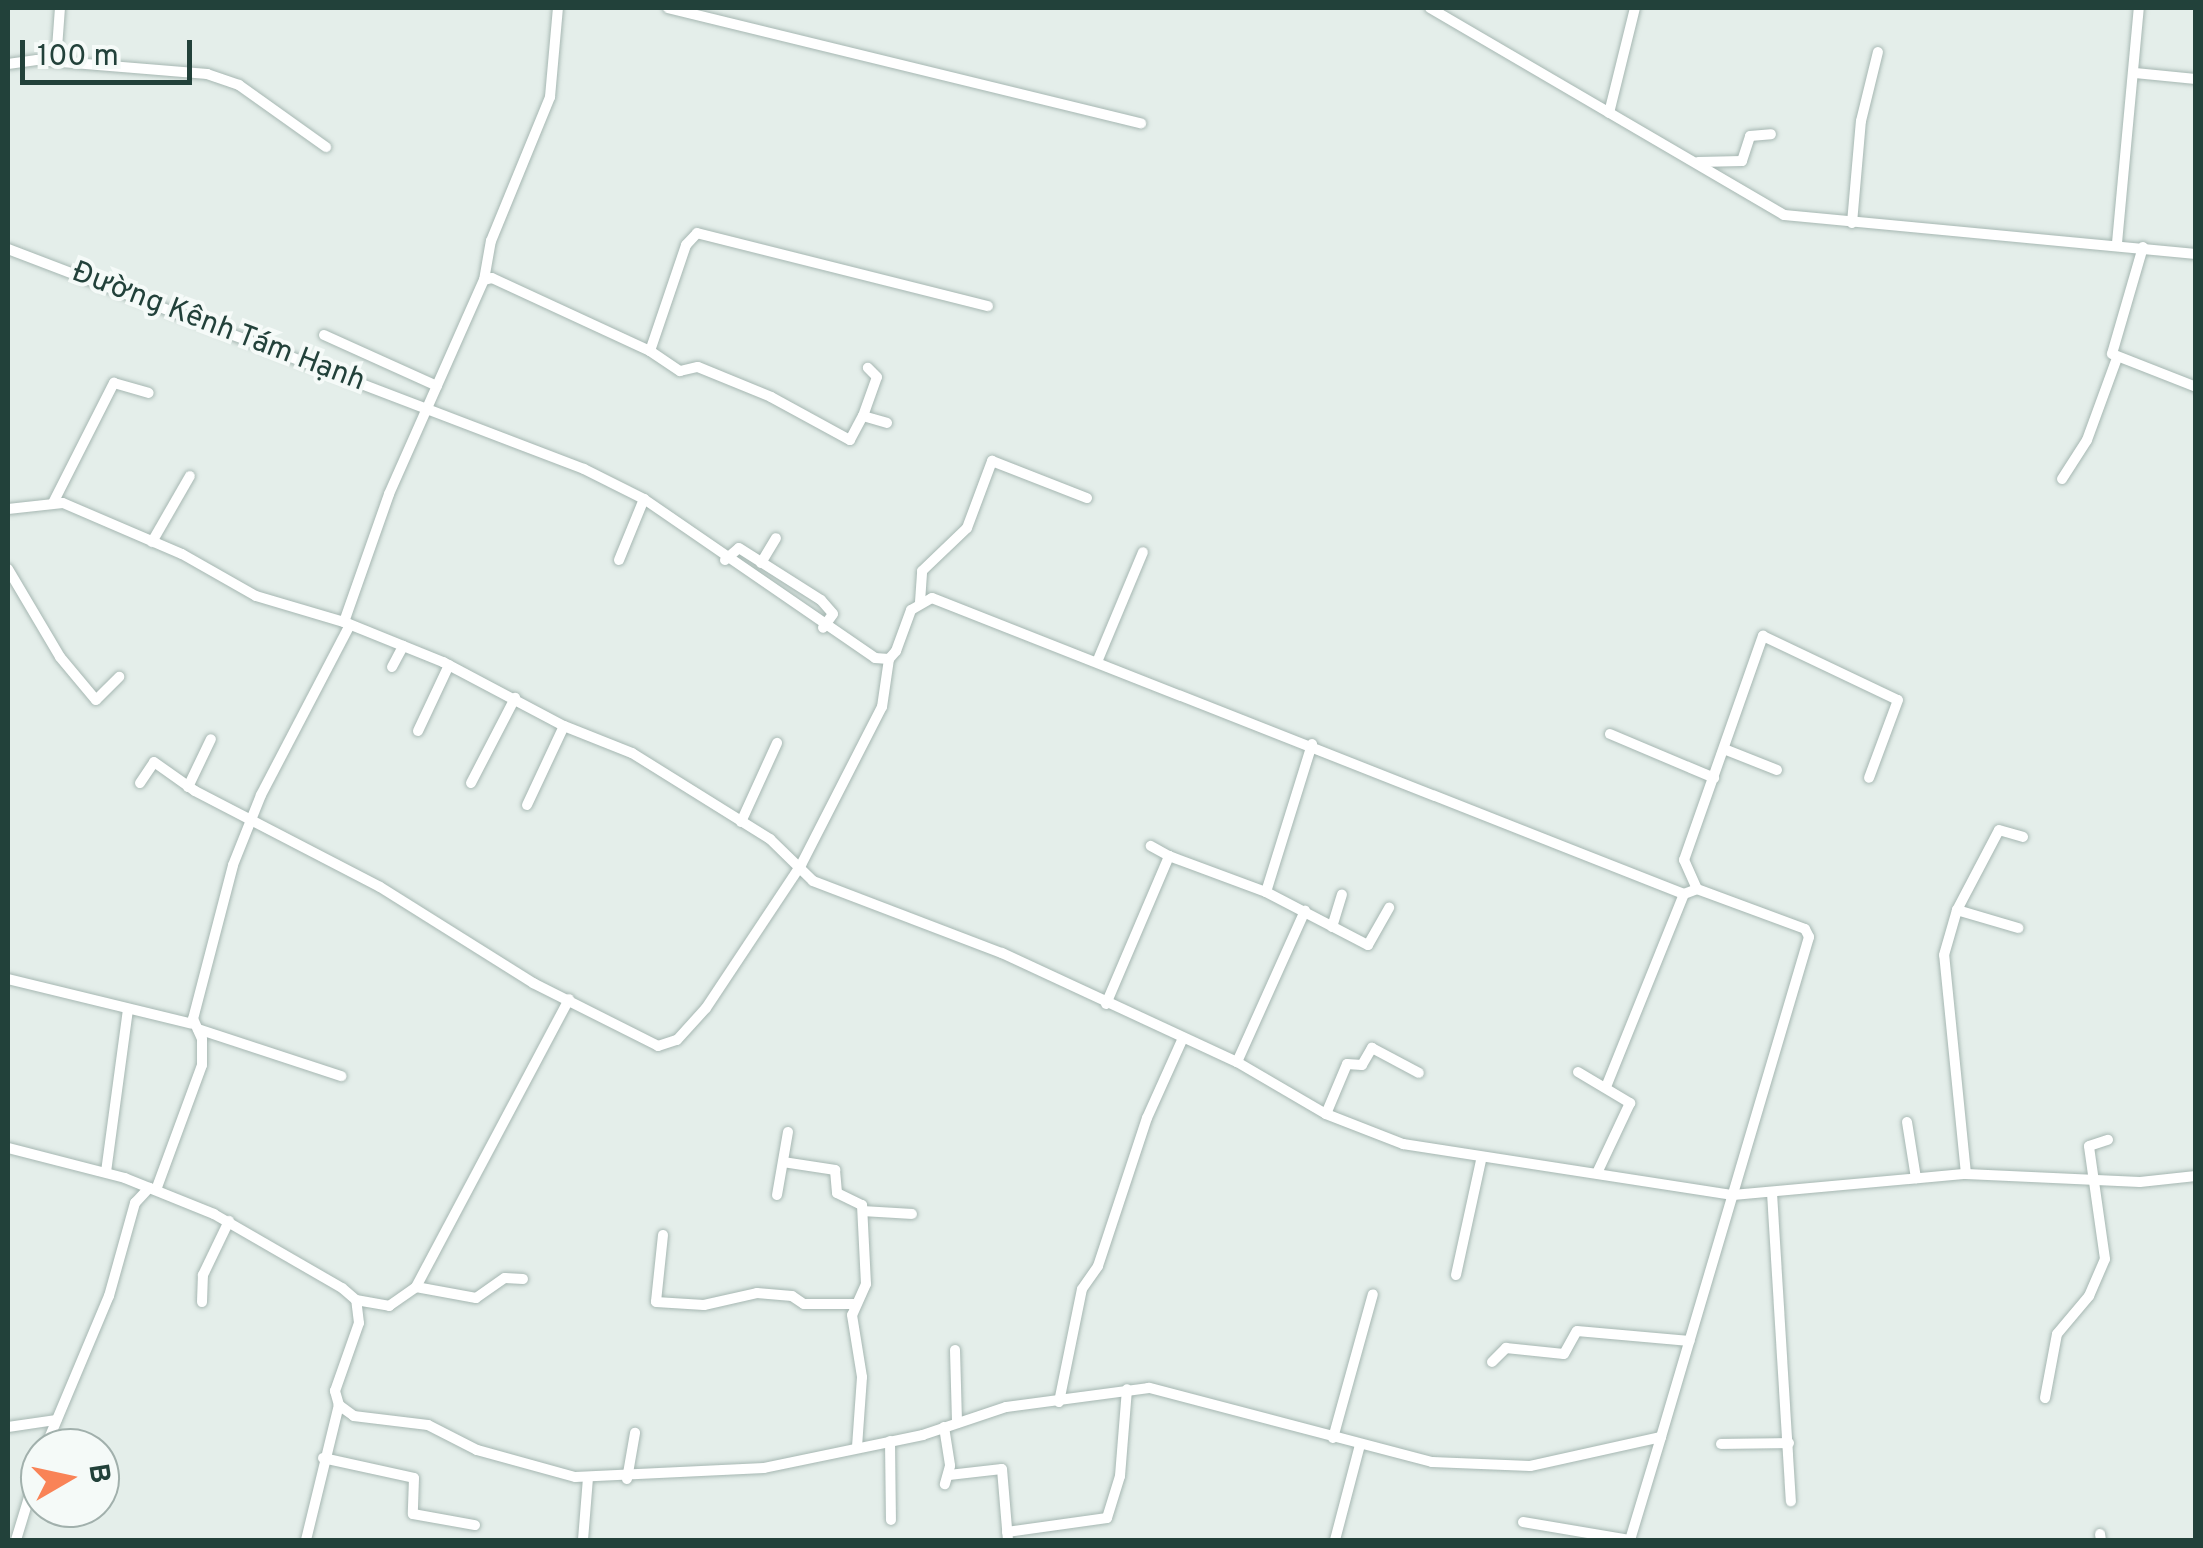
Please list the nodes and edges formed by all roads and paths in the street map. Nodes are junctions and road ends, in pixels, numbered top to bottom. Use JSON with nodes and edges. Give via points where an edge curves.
{"nodes":[{"id":1,"x":60,"y":8,"type":"edge"},
{"id":2,"x":558,"y":8,"type":"edge"},
{"id":3,"x":668,"y":8,"type":"edge"},
{"id":4,"x":1430,"y":8,"type":"edge"},
{"id":5,"x":1635,"y":8,"type":"edge"},
{"id":6,"x":2140,"y":8,"type":"edge"},
{"id":7,"x":1878,"y":52,"type":"dead end"},
{"id":8,"x":56,"y":62,"type":"junction"},
{"id":9,"x":8,"y":64,"type":"edge"},
{"id":10,"x":2135,"y":72,"type":"junction"},
{"id":11,"x":2196,"y":79,"type":"edge"},
{"id":12,"x":1609,"y":112,"type":"junction"},
{"id":13,"x":1141,"y":122,"type":"dead end"},
{"id":14,"x":1771,"y":134,"type":"dead end"},
{"id":15,"x":326,"y":147,"type":"dead end"},
{"id":16,"x":1697,"y":162,"type":"junction"},
{"id":17,"x":1852,"y":222,"type":"junction"},
{"id":18,"x":2117,"y":243,"type":"junction"},
{"id":19,"x":2143,"y":248,"type":"junction"},
{"id":20,"x":8,"y":249,"type":"edge"},
{"id":21,"x":2196,"y":254,"type":"edge"},
{"id":22,"x":484,"y":280,"type":"junction"},
{"id":23,"x":988,"y":306,"type":"dead end"},
{"id":24,"x":324,"y":335,"type":"dead end"},
{"id":25,"x":650,"y":351,"type":"junction"},
{"id":26,"x":2116,"y":358,"type":"junction"},
{"id":27,"x":868,"y":368,"type":"dead end"},
{"id":28,"x":436,"y":386,"type":"junction"},
{"id":29,"x":2196,"y":387,"type":"edge"},
{"id":30,"x":148,"y":394,"type":"dead end"},
{"id":31,"x":428,"y":408,"type":"junction"},
{"id":32,"x":863,"y":416,"type":"junction"},
{"id":33,"x":886,"y":422,"type":"dead end"},
{"id":34,"x":190,"y":476,"type":"dead end"},
{"id":35,"x":2062,"y":478,"type":"dead end"},
{"id":36,"x":1087,"y":498,"type":"dead end"},
{"id":37,"x":644,"y":500,"type":"junction"},
{"id":38,"x":53,"y":503,"type":"junction"},
{"id":39,"x":8,"y":510,"type":"edge"},
{"id":40,"x":776,"y":538,"type":"dead end"},
{"id":41,"x":152,"y":542,"type":"junction"},
{"id":42,"x":1143,"y":552,"type":"dead end"},
{"id":43,"x":619,"y":560,"type":"dead end"},
{"id":44,"x":725,"y":560,"type":"junction"},
{"id":45,"x":761,"y":563,"type":"junction"},
{"id":46,"x":10,"y":575,"type":"edge"},
{"id":47,"x":8,"y":593,"type":"edge"},
{"id":48,"x":920,"y":602,"type":"junction"},
{"id":49,"x":347,"y":623,"type":"junction"},
{"id":50,"x":823,"y":628,"type":"junction"},
{"id":51,"x":403,"y":646,"type":"junction"},
{"id":52,"x":889,"y":659,"type":"junction"},
{"id":53,"x":1097,"y":662,"type":"junction"},
{"id":54,"x":449,"y":666,"type":"junction"},
{"id":55,"x":392,"y":667,"type":"dead end"},
{"id":56,"x":119,"y":676,"type":"dead end"},
{"id":57,"x":515,"y":698,"type":"junction"},
{"id":58,"x":564,"y":726,"type":"junction"},
{"id":59,"x":418,"y":731,"type":"dead end"},
{"id":60,"x":1610,"y":734,"type":"dead end"},
{"id":61,"x":212,"y":739,"type":"dead end"},
{"id":62,"x":776,"y":743,"type":"dead end"},
{"id":63,"x":1312,"y":744,"type":"junction"},
{"id":64,"x":1724,"y":748,"type":"junction"},
{"id":65,"x":1778,"y":770,"type":"dead end"},
{"id":66,"x":1714,"y":778,"type":"junction"},
{"id":67,"x":1869,"y":778,"type":"dead end"},
{"id":68,"x":471,"y":783,"type":"dead end"},
{"id":69,"x":140,"y":784,"type":"dead end"},
{"id":70,"x":188,"y":787,"type":"junction"},
{"id":71,"x":527,"y":805,"type":"dead end"},
{"id":72,"x":250,"y":822,"type":"junction"},
{"id":73,"x":741,"y":822,"type":"junction"},
{"id":74,"x":2023,"y":836,"type":"dead end"},
{"id":75,"x":1151,"y":846,"type":"dead end"},
{"id":76,"x":1169,"y":856,"type":"junction"},
{"id":77,"x":800,"y":865,"type":"junction"},
{"id":78,"x":1697,"y":889,"type":"junction"},
{"id":79,"x":1266,"y":892,"type":"junction"},
{"id":80,"x":1342,"y":894,"type":"dead end"},
{"id":81,"x":1684,"y":894,"type":"junction"},
{"id":82,"x":1388,"y":908,"type":"dead end"},
{"id":83,"x":1957,"y":910,"type":"junction"},
{"id":84,"x":1305,"y":912,"type":"junction"},
{"id":85,"x":1332,"y":926,"type":"junction"},
{"id":86,"x":2018,"y":928,"type":"dead end"},
{"id":87,"x":8,"y":979,"type":"edge"},
{"id":88,"x":569,"y":999,"type":"junction"},
{"id":89,"x":1106,"y":1004,"type":"junction"},
{"id":90,"x":128,"y":1010,"type":"junction"},
{"id":91,"x":195,"y":1026,"type":"junction"},
{"id":92,"x":1183,"y":1038,"type":"junction"},
{"id":93,"x":1237,"y":1062,"type":"junction"},
{"id":94,"x":1578,"y":1072,"type":"dead end"},
{"id":95,"x":1419,"y":1073,"type":"dead end"},
{"id":96,"x":341,"y":1076,"type":"dead end"},
{"id":97,"x":1606,"y":1087,"type":"junction"},
{"id":98,"x":1326,"y":1114,"type":"junction"},
{"id":99,"x":1907,"y":1122,"type":"dead end"},
{"id":100,"x":788,"y":1132,"type":"dead end"},
{"id":101,"x":2108,"y":1140,"type":"dead end"},
{"id":102,"x":8,"y":1148,"type":"edge"},
{"id":103,"x":1481,"y":1160,"type":"junction"},
{"id":104,"x":783,"y":1162,"type":"junction"},
{"id":105,"x":106,"y":1172,"type":"junction"},
{"id":106,"x":1597,"y":1174,"type":"junction"},
{"id":107,"x":1966,"y":1174,"type":"junction"},
{"id":108,"x":2196,"y":1176,"type":"edge"},
{"id":109,"x":1916,"y":1178,"type":"junction"},
{"id":110,"x":2093,"y":1180,"type":"junction"},
{"id":111,"x":152,"y":1189,"type":"junction"},
{"id":112,"x":1772,"y":1193,"type":"junction"},
{"id":113,"x":778,"y":1194,"type":"dead end"},
{"id":114,"x":1733,"y":1195,"type":"junction"},
{"id":115,"x":864,"y":1211,"type":"junction"},
{"id":116,"x":912,"y":1214,"type":"dead end"},
{"id":117,"x":229,"y":1221,"type":"junction"},
{"id":118,"x":663,"y":1236,"type":"dead end"},
{"id":119,"x":1456,"y":1274,"type":"dead end"},
{"id":120,"x":523,"y":1279,"type":"dead end"},
{"id":121,"x":416,"y":1287,"type":"junction"},
{"id":122,"x":1373,"y":1294,"type":"dead end"},
{"id":123,"x":356,"y":1300,"type":"junction"},
{"id":124,"x":202,"y":1302,"type":"dead end"},
{"id":125,"x":856,"y":1304,"type":"junction"},
{"id":126,"x":1690,"y":1341,"type":"junction"},
{"id":127,"x":955,"y":1350,"type":"dead end"},
{"id":128,"x":1492,"y":1362,"type":"dead end"},
{"id":129,"x":1126,"y":1389,"type":"junction"},
{"id":130,"x":2045,"y":1398,"type":"dead end"},
{"id":131,"x":1058,"y":1402,"type":"junction"},
{"id":132,"x":339,"y":1405,"type":"junction"},
{"id":133,"x":56,"y":1420,"type":"junction"},
{"id":134,"x":957,"y":1423,"type":"junction"},
{"id":135,"x":8,"y":1428,"type":"edge"},
{"id":136,"x":53,"y":1428,"type":"edge"},
{"id":137,"x":944,"y":1428,"type":"junction"},
{"id":138,"x":635,"y":1433,"type":"dead end"},
{"id":139,"x":1661,"y":1437,"type":"junction"},
{"id":140,"x":1333,"y":1438,"type":"junction"},
{"id":141,"x":890,"y":1441,"type":"junction"},
{"id":142,"x":1789,"y":1443,"type":"junction"},
{"id":143,"x":1360,"y":1444,"type":"junction"},
{"id":144,"x":1720,"y":1444,"type":"dead end"},
{"id":145,"x":857,"y":1448,"type":"junction"},
{"id":146,"x":324,"y":1458,"type":"junction"},
{"id":147,"x":588,"y":1478,"type":"junction"},
{"id":148,"x":628,"y":1479,"type":"junction"},
{"id":149,"x":1791,"y":1502,"type":"dead end"},
{"id":150,"x":891,"y":1520,"type":"dead end"},
{"id":151,"x":1523,"y":1522,"type":"dead end"},
{"id":152,"x":475,"y":1525,"type":"dead end"},
{"id":153,"x":1008,"y":1536,"type":"edge"},
{"id":154,"x":306,"y":1540,"type":"edge"},
{"id":155,"x":583,"y":1540,"type":"edge"},
{"id":156,"x":1334,"y":1540,"type":"edge"},
{"id":157,"x":1630,"y":1540,"type":"edge"}],
"edges":[{"from":1,"to":8,"type":"street"},
{"from":2,"to":22,"type":"street","via":[[550,97],[491,241]]},
{"from":3,"to":13,"type":"street"},
{"from":4,"to":12,"type":"street"},
{"from":5,"to":12,"type":"street"},
{"from":6,"to":10,"type":"street"},
{"from":7,"to":17,"type":"street","via":[[1861,121]]},
{"from":8,"to":9,"type":"street"},
{"from":8,"to":15,"type":"street","via":[[207,74],[238,86]]},
{"from":10,"to":11,"type":"street"},
{"from":10,"to":18,"type":"street"},
{"from":12,"to":16,"type":"street"},
{"from":14,"to":16,"type":"street","via":[[1750,136],[1742,162]]},
{"from":16,"to":17,"type":"street","via":[[1784,215]]},
{"from":17,"to":18,"type":"street"},
{"from":18,"to":19,"type":"street"},
{"from":19,"to":21,"type":"street"},
{"from":19,"to":26,"type":"street"},
{"from":20,"to":31,"type":"street","name":"Đường Kênh Tám Hạnh"},
{"from":22,"to":25,"type":"street"},
{"from":22,"to":28,"type":"street"},
{"from":23,"to":25,"type":"street","via":[[696,233]]},
{"from":24,"to":28,"type":"street"},
{"from":25,"to":32,"type":"street","via":[[680,371],[698,367],[771,397],[850,440]]},
{"from":26,"to":29,"type":"street"},
{"from":26,"to":35,"type":"street","via":[[2088,440]]},
{"from":27,"to":32,"type":"street","via":[[878,377]]},
{"from":28,"to":31,"type":"street"},
{"from":30,"to":38,"type":"street","via":[[114,383]]},
{"from":31,"to":37,"type":"street","name":"Đường Kênh Tám Hạnh","via":[[584,469]]},
{"from":31,"to":49,"type":"street"},
{"from":32,"to":33,"type":"street"},
{"from":34,"to":41,"type":"street"},
{"from":36,"to":48,"type":"street","via":[[992,461],[967,528],[922,571]]},
{"from":37,"to":43,"type":"street"},
{"from":37,"to":44,"type":"street","name":"Đường Kênh Tám Hạnh"},
{"from":38,"to":39,"type":"street"},
{"from":38,"to":41,"type":"street"},
{"from":40,"to":45,"type":"street"},
{"from":41,"to":49,"type":"street","via":[[256,596]]},
{"from":42,"to":53,"type":"street"},
{"from":44,"to":45,"type":"street","via":[[738,548]]},
{"from":44,"to":50,"type":"street","name":"Đường Kênh Tám Hạnh"},
{"from":45,"to":50,"type":"street","via":[[829,606]]},
{"from":46,"to":47,"type":"street"},
{"from":46,"to":56,"type":"street","via":[[60,657],[96,700]]},
{"from":48,"to":52,"type":"street"},
{"from":48,"to":53,"type":"street","via":[[932,598]]},
{"from":49,"to":51,"type":"street"},
{"from":49,"to":72,"type":"street"},
{"from":50,"to":52,"type":"street","name":"Đường Kênh Tám Hạnh"},
{"from":51,"to":54,"type":"street"},
{"from":51,"to":55,"type":"street"},
{"from":52,"to":77,"type":"street","via":[[882,707]]},
{"from":53,"to":63,"type":"street"},
{"from":54,"to":57,"type":"street"},
{"from":54,"to":59,"type":"street"},
{"from":57,"to":58,"type":"street"},
{"from":57,"to":68,"type":"street"},
{"from":58,"to":71,"type":"street"},
{"from":58,"to":73,"type":"street","via":[[632,752]]},
{"from":60,"to":66,"type":"street"},
{"from":61,"to":70,"type":"street"},
{"from":62,"to":73,"type":"street"},
{"from":63,"to":79,"type":"street"},
{"from":63,"to":81,"type":"street"},
{"from":64,"to":65,"type":"street"},
{"from":64,"to":66,"type":"street"},
{"from":64,"to":67,"type":"street","via":[[1765,635],[1898,700]]},
{"from":66,"to":78,"type":"street","via":[[1684,860]]},
{"from":69,"to":70,"type":"street","via":[[154,762]]},
{"from":70,"to":72,"type":"street"},
{"from":72,"to":88,"type":"street","via":[[380,887],[482,954]]},
{"from":72,"to":91,"type":"street"},
{"from":73,"to":77,"type":"street"},
{"from":74,"to":83,"type":"street","via":[[1999,830]]},
{"from":75,"to":76,"type":"street"},
{"from":76,"to":79,"type":"street"},
{"from":76,"to":89,"type":"street"},
{"from":77,"to":88,"type":"street","via":[[706,1008],[677,1040],[658,1046]]},
{"from":77,"to":89,"type":"street","via":[[838,892],[1002,953]]},
{"from":78,"to":81,"type":"street"},
{"from":78,"to":114,"type":"street","via":[[1805,928],[1809,937]]},
{"from":79,"to":84,"type":"street"},
{"from":80,"to":85,"type":"street"},
{"from":81,"to":97,"type":"street"},
{"from":82,"to":85,"type":"street","via":[[1368,945]]},
{"from":83,"to":86,"type":"street"},
{"from":83,"to":107,"type":"street","via":[[1944,972]]},
{"from":84,"to":85,"type":"street"},
{"from":84,"to":93,"type":"street"},
{"from":87,"to":90,"type":"street"},
{"from":88,"to":121,"type":"street"},
{"from":89,"to":92,"type":"street"},
{"from":90,"to":91,"type":"street"},
{"from":90,"to":105,"type":"street"},
{"from":91,"to":96,"type":"street"},
{"from":91,"to":111,"type":"street","via":[[202,1065]]},
{"from":92,"to":93,"type":"street"},
{"from":92,"to":131,"type":"street","via":[[1147,1118],[1098,1266],[1082,1289]]},
{"from":93,"to":98,"type":"street"},
{"from":94,"to":97,"type":"street"},
{"from":95,"to":98,"type":"street","via":[[1372,1048],[1362,1065],[1347,1064]]},
{"from":97,"to":106,"type":"street","via":[[1630,1106]]},
{"from":98,"to":103,"type":"street","via":[[1403,1144]]},
{"from":99,"to":109,"type":"street"},
{"from":100,"to":104,"type":"street"},
{"from":101,"to":110,"type":"street","via":[[2090,1140]]},
{"from":102,"to":105,"type":"street"},
{"from":103,"to":106,"type":"street"},
{"from":103,"to":119,"type":"street"},
{"from":104,"to":113,"type":"street"},
{"from":104,"to":115,"type":"street","via":[[836,1170],[837,1193],[860,1201]]},
{"from":105,"to":111,"type":"street"},
{"from":106,"to":114,"type":"street"},
{"from":107,"to":109,"type":"street"},
{"from":107,"to":110,"type":"street"},
{"from":108,"to":110,"type":"street"},
{"from":109,"to":112,"type":"street"},
{"from":110,"to":130,"type":"street","via":[[2105,1260],[2089,1296],[2058,1334]]},
{"from":111,"to":117,"type":"street"},
{"from":111,"to":133,"type":"street","via":[[135,1203],[108,1296]]},
{"from":112,"to":114,"type":"street"},
{"from":112,"to":142,"type":"street"},
{"from":114,"to":126,"type":"street"},
{"from":115,"to":116,"type":"street"},
{"from":115,"to":125,"type":"street","via":[[866,1284]]},
{"from":117,"to":123,"type":"street"},
{"from":117,"to":124,"type":"street","via":[[203,1276]]},
{"from":118,"to":125,"type":"street","via":[[656,1302],[704,1306],[757,1294],[792,1296],[804,1304]]},
{"from":120,"to":121,"type":"street","via":[[506,1278],[476,1298]]},
{"from":121,"to":123,"type":"street","via":[[389,1306]]},
{"from":122,"to":140,"type":"street"},
{"from":123,"to":132,"type":"street","via":[[359,1323],[336,1391]]},
{"from":125,"to":145,"type":"street","via":[[852,1324],[862,1377]]},
{"from":126,"to":128,"type":"street","via":[[1577,1331],[1564,1354],[1506,1348]]},
{"from":126,"to":139,"type":"street"},
{"from":127,"to":134,"type":"street"},
{"from":129,"to":131,"type":"street"},
{"from":129,"to":140,"type":"street","via":[[1179,1392]]},
{"from":129,"to":153,"type":"street","via":[[1111,1513]]},
{"from":131,"to":134,"type":"street"},
{"from":132,"to":146,"type":"street"},
{"from":132,"to":147,"type":"street","via":[[354,1416],[428,1425],[477,1450]]},
{"from":133,"to":135,"type":"street"},
{"from":133,"to":136,"type":"street"},
{"from":134,"to":137,"type":"street"},
{"from":137,"to":141,"type":"street"},
{"from":137,"to":153,"type":"street","via":[[947,1479],[1002,1470]]},
{"from":138,"to":148,"type":"street"},
{"from":139,"to":143,"type":"street","via":[[1513,1467],[1464,1468]]},
{"from":139,"to":157,"type":"street"},
{"from":140,"to":143,"type":"street"},
{"from":141,"to":145,"type":"street"},
{"from":141,"to":150,"type":"street"},
{"from":142,"to":144,"type":"street"},
{"from":142,"to":149,"type":"street"},
{"from":143,"to":156,"type":"street"},
{"from":145,"to":148,"type":"street","via":[[764,1468]]},
{"from":146,"to":152,"type":"street","via":[[414,1478],[413,1514]]},
{"from":146,"to":154,"type":"street"},
{"from":147,"to":148,"type":"street"},
{"from":147,"to":155,"type":"street"},
{"from":151,"to":157,"type":"street"}]}
